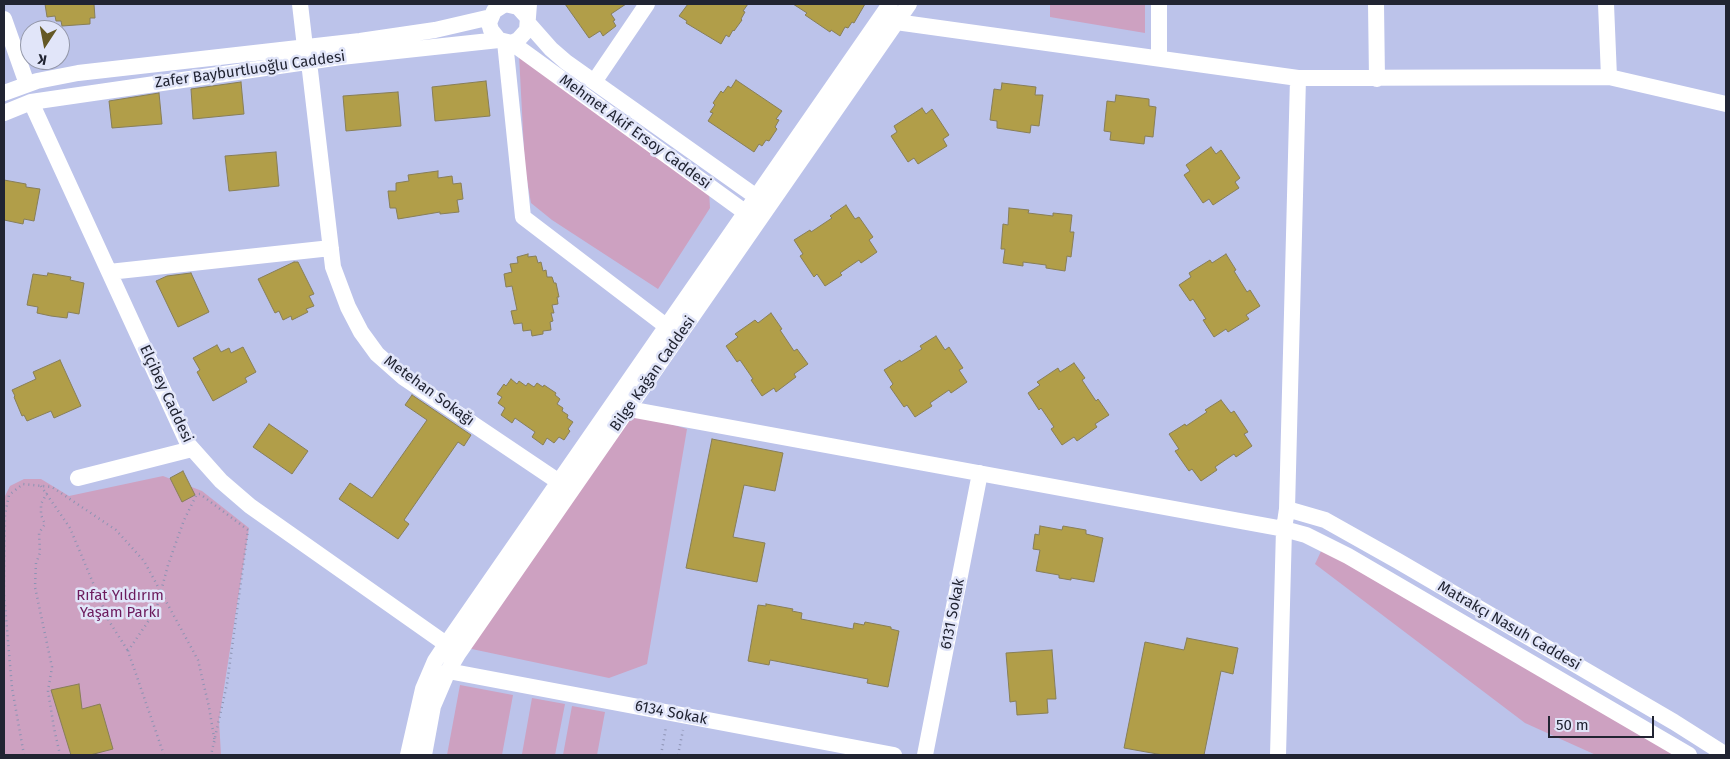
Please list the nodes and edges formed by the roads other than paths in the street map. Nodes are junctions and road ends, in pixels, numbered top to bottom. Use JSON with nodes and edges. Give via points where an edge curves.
{"nodes":[{"id":1,"x":300,"y":4,"type":"edge"},
{"id":2,"x":647,"y":4,"type":"edge"},
{"id":3,"x":890,"y":4,"type":"edge"},
{"id":4,"x":909,"y":4,"type":"edge"},
{"id":5,"x":1159,"y":4,"type":"edge"},
{"id":6,"x":1376,"y":4,"type":"edge"},
{"id":7,"x":1606,"y":4,"type":"edge"},
{"id":8,"x":494,"y":10,"type":"edge"},
{"id":9,"x":528,"y":15,"type":"edge"},
{"id":10,"x":4,"y":19,"type":"edge"},
{"id":11,"x":896,"y":22,"type":"junction"},
{"id":12,"x":506,"y":42,"type":"junction"},
{"id":13,"x":307,"y":55,"type":"junction"},
{"id":14,"x":1159,"y":58,"type":"junction"},
{"id":15,"x":1609,"y":77,"type":"junction"},
{"id":16,"x":1298,"y":78,"type":"junction"},
{"id":17,"x":1377,"y":79,"type":"junction"},
{"id":18,"x":594,"y":82,"type":"junction"},
{"id":19,"x":27,"y":84,"type":"junction"},
{"id":20,"x":4,"y":92,"type":"edge"},
{"id":21,"x":31,"y":102,"type":"junction"},
{"id":22,"x":1726,"y":104,"type":"edge"},
{"id":23,"x":4,"y":113,"type":"edge"},
{"id":24,"x":762,"y":202,"type":"junction"},
{"id":25,"x":752,"y":217,"type":"junction"},
{"id":26,"x":331,"y":248,"type":"junction"},
{"id":27,"x":109,"y":272,"type":"junction"},
{"id":28,"x":666,"y":326,"type":"junction"},
{"id":29,"x":629,"y":409,"type":"junction"},
{"id":30,"x":192,"y":449,"type":"junction"},
{"id":31,"x":980,"y":474,"type":"junction"},
{"id":32,"x":78,"y":478,"type":"dead end"},
{"id":33,"x":559,"y":482,"type":"junction"},
{"id":34,"x":1287,"y":508,"type":"junction"},
{"id":35,"x":1284,"y":530,"type":"junction"},
{"id":36,"x":446,"y":644,"type":"junction"},
{"id":37,"x":448,"y":671,"type":"junction"},
{"id":38,"x":408,"y":755,"type":"edge"},
{"id":39,"x":424,"y":755,"type":"edge"},
{"id":40,"x":894,"y":755,"type":"edge"},
{"id":41,"x":925,"y":755,"type":"edge"},
{"id":42,"x":1278,"y":755,"type":"edge"},
{"id":43,"x":1689,"y":755,"type":"edge"},
{"id":44,"x":1726,"y":755,"type":"edge"}],
"edges":[{"from":1,"to":13,"type":"street","name":"Metehan Sokağı"},
{"from":2,"to":18,"type":"street"},
{"from":3,"to":24,"type":"street","name":"Bilge Kağan Caddesi"},
{"from":4,"to":11,"type":"street","name":"Bilge Kağan Caddesi"},
{"from":5,"to":14,"type":"street"},
{"from":6,"to":17,"type":"street"},
{"from":7,"to":15,"type":"street"},
{"from":8,"to":9,"type":"street","via":[[512,4]]},
{"from":8,"to":12,"type":"street","via":[[490,30]]},
{"from":8,"to":13,"type":"street","name":"Zafer Bayburtluoğlu Caddesi","via":[[398,36]]},
{"from":9,"to":12,"type":"street","via":[[524,36]]},
{"from":9,"to":18,"type":"street","name":"Mehmet Akif Ersoy Caddesi","via":[[551,49]]},
{"from":10,"to":19,"type":"street"},
{"from":11,"to":14,"type":"street"},
{"from":11,"to":24,"type":"street","name":"Bilge Kağan Caddesi"},
{"from":12,"to":13,"type":"street","name":"Zafer Bayburtluoğlu Caddesi"},
{"from":12,"to":25,"type":"street","name":"Mehmet Akif Ersoy Caddesi"},
{"from":12,"to":28,"type":"street","via":[[523,217]]},
{"from":13,"to":19,"type":"street","name":"Zafer Bayburtluoğlu Caddesi","via":[[78,73]]},
{"from":13,"to":21,"type":"street","name":"Zafer Bayburtluoğlu Caddesi"},
{"from":13,"to":26,"type":"street","name":"Metehan Sokağı"},
{"from":14,"to":16,"type":"street"},
{"from":15,"to":17,"type":"street"},
{"from":15,"to":22,"type":"street"},
{"from":16,"to":17,"type":"street"},
{"from":16,"to":34,"type":"street"},
{"from":18,"to":24,"type":"street","name":"Mehmet Akif Ersoy Caddesi"},
{"from":19,"to":20,"type":"street","name":"Zafer Bayburtluoğlu Caddesi"},
{"from":21,"to":23,"type":"street","name":"Zafer Bayburtluoğlu Caddesi"},
{"from":21,"to":27,"type":"street","name":"Elçibey Caddesi"},
{"from":24,"to":25,"type":"street","name":"Bilge Kağan Caddesi"},
{"from":25,"to":28,"type":"street","name":"Bilge Kağan Caddesi"},
{"from":25,"to":29,"type":"street","name":"Bilge Kağan Caddesi"},
{"from":26,"to":27,"type":"street"},
{"from":26,"to":33,"type":"street","name":"Metehan Sokağı","via":[[333,267],[348,306],[366,341],[377,354],[403,377]]},
{"from":27,"to":30,"type":"street","name":"Elçibey Caddesi"},
{"from":28,"to":33,"type":"street","name":"Bilge Kağan Caddesi"},
{"from":29,"to":31,"type":"street","name":"Matrakçı Nasuh Caddesi"},
{"from":29,"to":37,"type":"street","name":"Bilge Kağan Caddesi"},
{"from":30,"to":32,"type":"street"},
{"from":30,"to":36,"type":"street","name":"Elçibey Caddesi","via":[[250,506]]},
{"from":31,"to":35,"type":"street","name":"Matrakçı Nasuh Caddesi"},
{"from":31,"to":41,"type":"street","name":"6131 Sokak"},
{"from":33,"to":36,"type":"street","name":"Bilge Kağan Caddesi"},
{"from":34,"to":35,"type":"street"},
{"from":34,"to":44,"type":"street","name":"Matrakçı Nasuh Caddesi","via":[[1324,520],[1357,538]]},
{"from":35,"to":42,"type":"street"},
{"from":35,"to":43,"type":"street","name":"Matrakçı Nasuh Caddesi","via":[[1306,535],[1348,556]]},
{"from":36,"to":38,"type":"street","name":"Bilge Kağan Caddesi","via":[[423,688]]},
{"from":37,"to":39,"type":"street","name":"Bilge Kağan Caddesi","via":[[433,706]]},
{"from":37,"to":40,"type":"street","name":"6134 Sokak"}]}
